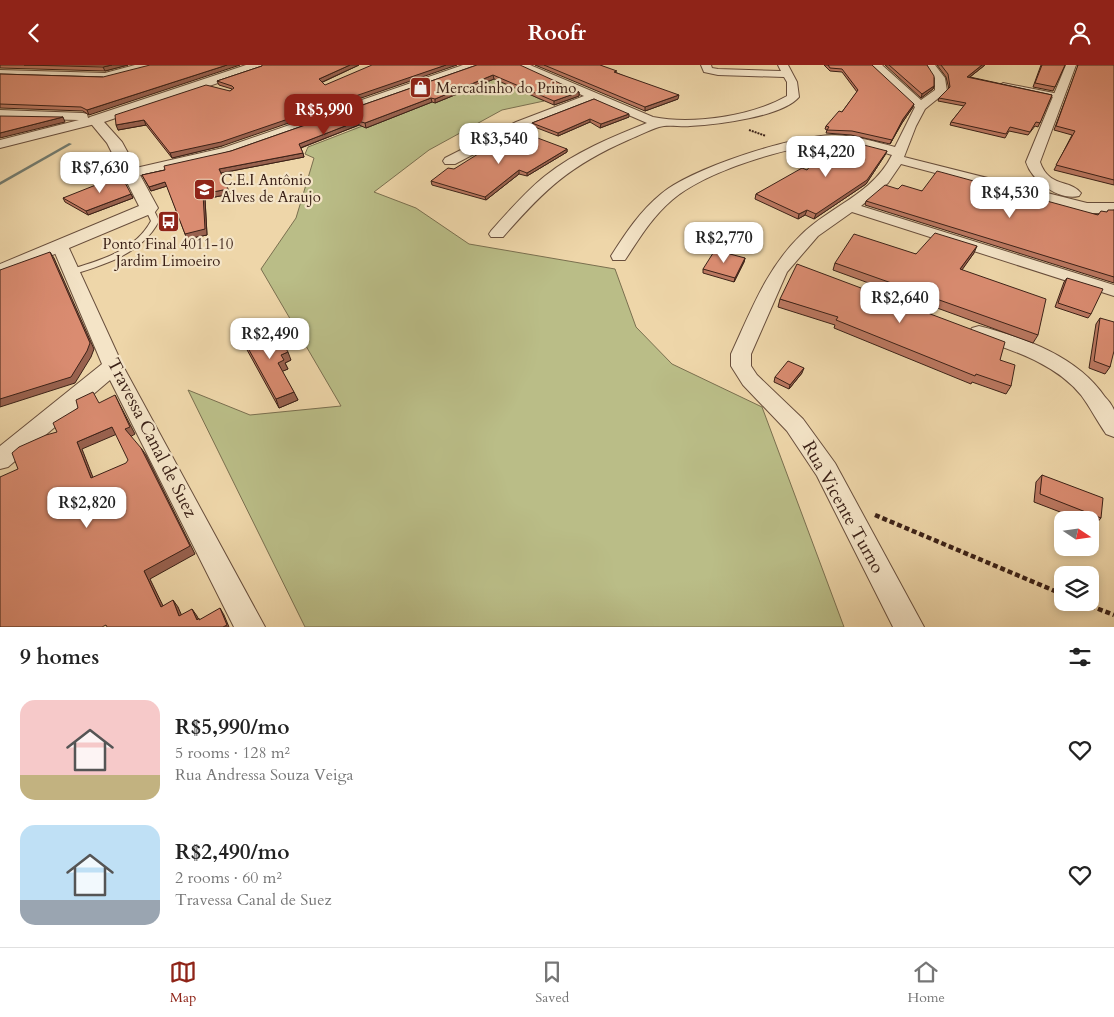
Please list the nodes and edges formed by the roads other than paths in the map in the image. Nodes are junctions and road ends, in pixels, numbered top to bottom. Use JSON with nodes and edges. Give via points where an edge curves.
{"nodes":[{"id":1,"x":38,"y":65,"type":"edge"},
{"id":2,"x":147,"y":65,"type":"edge"},
{"id":3,"x":258,"y":65,"type":"edge"},
{"id":4,"x":473,"y":65,"type":"edge"},
{"id":5,"x":521,"y":65,"type":"edge"},
{"id":6,"x":706,"y":65,"type":"edge"},
{"id":7,"x":876,"y":65,"type":"edge"},
{"id":8,"x":930,"y":65,"type":"edge"},
{"id":9,"x":1071,"y":65,"type":"edge"},
{"id":10,"x":786,"y":70,"type":"edge"},
{"id":11,"x":4,"y":73,"type":"edge"},
{"id":12,"x":995,"y":83,"type":"edge"},
{"id":13,"x":1059,"y":95,"type":"junction"},
{"id":14,"x":595,"y":96,"type":"junction"},
{"id":15,"x":920,"y":106,"type":"junction"},
{"id":16,"x":0,"y":114,"type":"edge"},
{"id":17,"x":658,"y":123,"type":"junction"},
{"id":18,"x":99,"y":124,"type":"junction"},
{"id":19,"x":0,"y":144,"type":"edge"},
{"id":20,"x":899,"y":156,"type":"junction"},
{"id":21,"x":450,"y":161,"type":"dead end"},
{"id":22,"x":132,"y":173,"type":"junction"},
{"id":23,"x":850,"y":207,"type":"junction"},
{"id":24,"x":1114,"y":207,"type":"edge"},
{"id":25,"x":149,"y":208,"type":"junction"},
{"id":26,"x":497,"y":234,"type":"dead end"},
{"id":27,"x":60,"y":246,"type":"junction"},
{"id":28,"x":618,"y":256,"type":"dead end"},
{"id":29,"x":0,"y":271,"type":"edge"},
{"id":30,"x":71,"y":272,"type":"junction"},
{"id":31,"x":1114,"y":291,"type":"edge"},
{"id":32,"x":964,"y":327,"type":"edge"},
{"id":33,"x":113,"y":366,"type":"junction"},
{"id":34,"x":1114,"y":428,"type":"edge"},
{"id":35,"x":0,"y":460,"type":"edge"},
{"id":36,"x":250,"y":627,"type":"edge"},
{"id":37,"x":909,"y":627,"type":"edge"}],
"edges":[{"from":1,"to":11,"type":"street"},
{"from":2,"to":11,"type":"street","via":[[105,75]]},
{"from":3,"to":18,"type":"street"},
{"from":4,"to":22,"type":"street","via":[[227,151]]},
{"from":5,"to":14,"type":"street"},
{"from":6,"to":10,"type":"street","via":[[718,72]]},
{"from":7,"to":15,"type":"street"},
{"from":8,"to":15,"type":"street","via":[[940,78],[940,91]]},
{"from":9,"to":13,"type":"street"},
{"from":10,"to":17,"type":"street","via":[[794,89],[793,97],[784,104],[742,115],[682,124]]},
{"from":12,"to":13,"type":"lane"},
{"from":13,"to":24,"type":"street","via":[[1033,162],[1035,172],[1058,188]]},
{"from":14,"to":17,"type":"street"},
{"from":14,"to":21,"type":"street","via":[[524,122]]},
{"from":15,"to":20,"type":"street","name":"Rua Vicente Turno"},
{"from":16,"to":18,"type":"street","via":[[82,117]]},
{"from":17,"to":26,"type":"street","via":[[595,151],[550,178]]},
{"from":18,"to":19,"type":"street"},
{"from":18,"to":22,"type":"street"},
{"from":20,"to":23,"type":"street","name":"Rua Vicente Turno","via":[[885,179]]},
{"from":20,"to":24,"type":"street","via":[[1087,207]]},
{"from":20,"to":28,"type":"street","via":[[842,140],[797,145],[710,173],[674,190],[644,217]]},
{"from":22,"to":25,"type":"street"},
{"from":23,"to":31,"type":"street"},
{"from":23,"to":37,"type":"street","name":"Rua Vicente Turno","via":[[811,234],[796,265],[780,271],[741,354],[741,366],[750,380],[808,442]]},
{"from":25,"to":27,"type":"street"},
{"from":25,"to":30,"type":"lane","via":[[155,221],[144,239],[108,259]]},
{"from":27,"to":29,"type":"street"},
{"from":27,"to":30,"type":"street","name":"Travessa Canal de Suez"},
{"from":30,"to":33,"type":"street","name":"Travessa Canal de Suez"},
{"from":32,"to":34,"type":"street","via":[[1038,354],[1060,366],[1087,389]]},
{"from":33,"to":35,"type":"street"},
{"from":33,"to":36,"type":"street","name":"Travessa Canal de Suez"}]}
